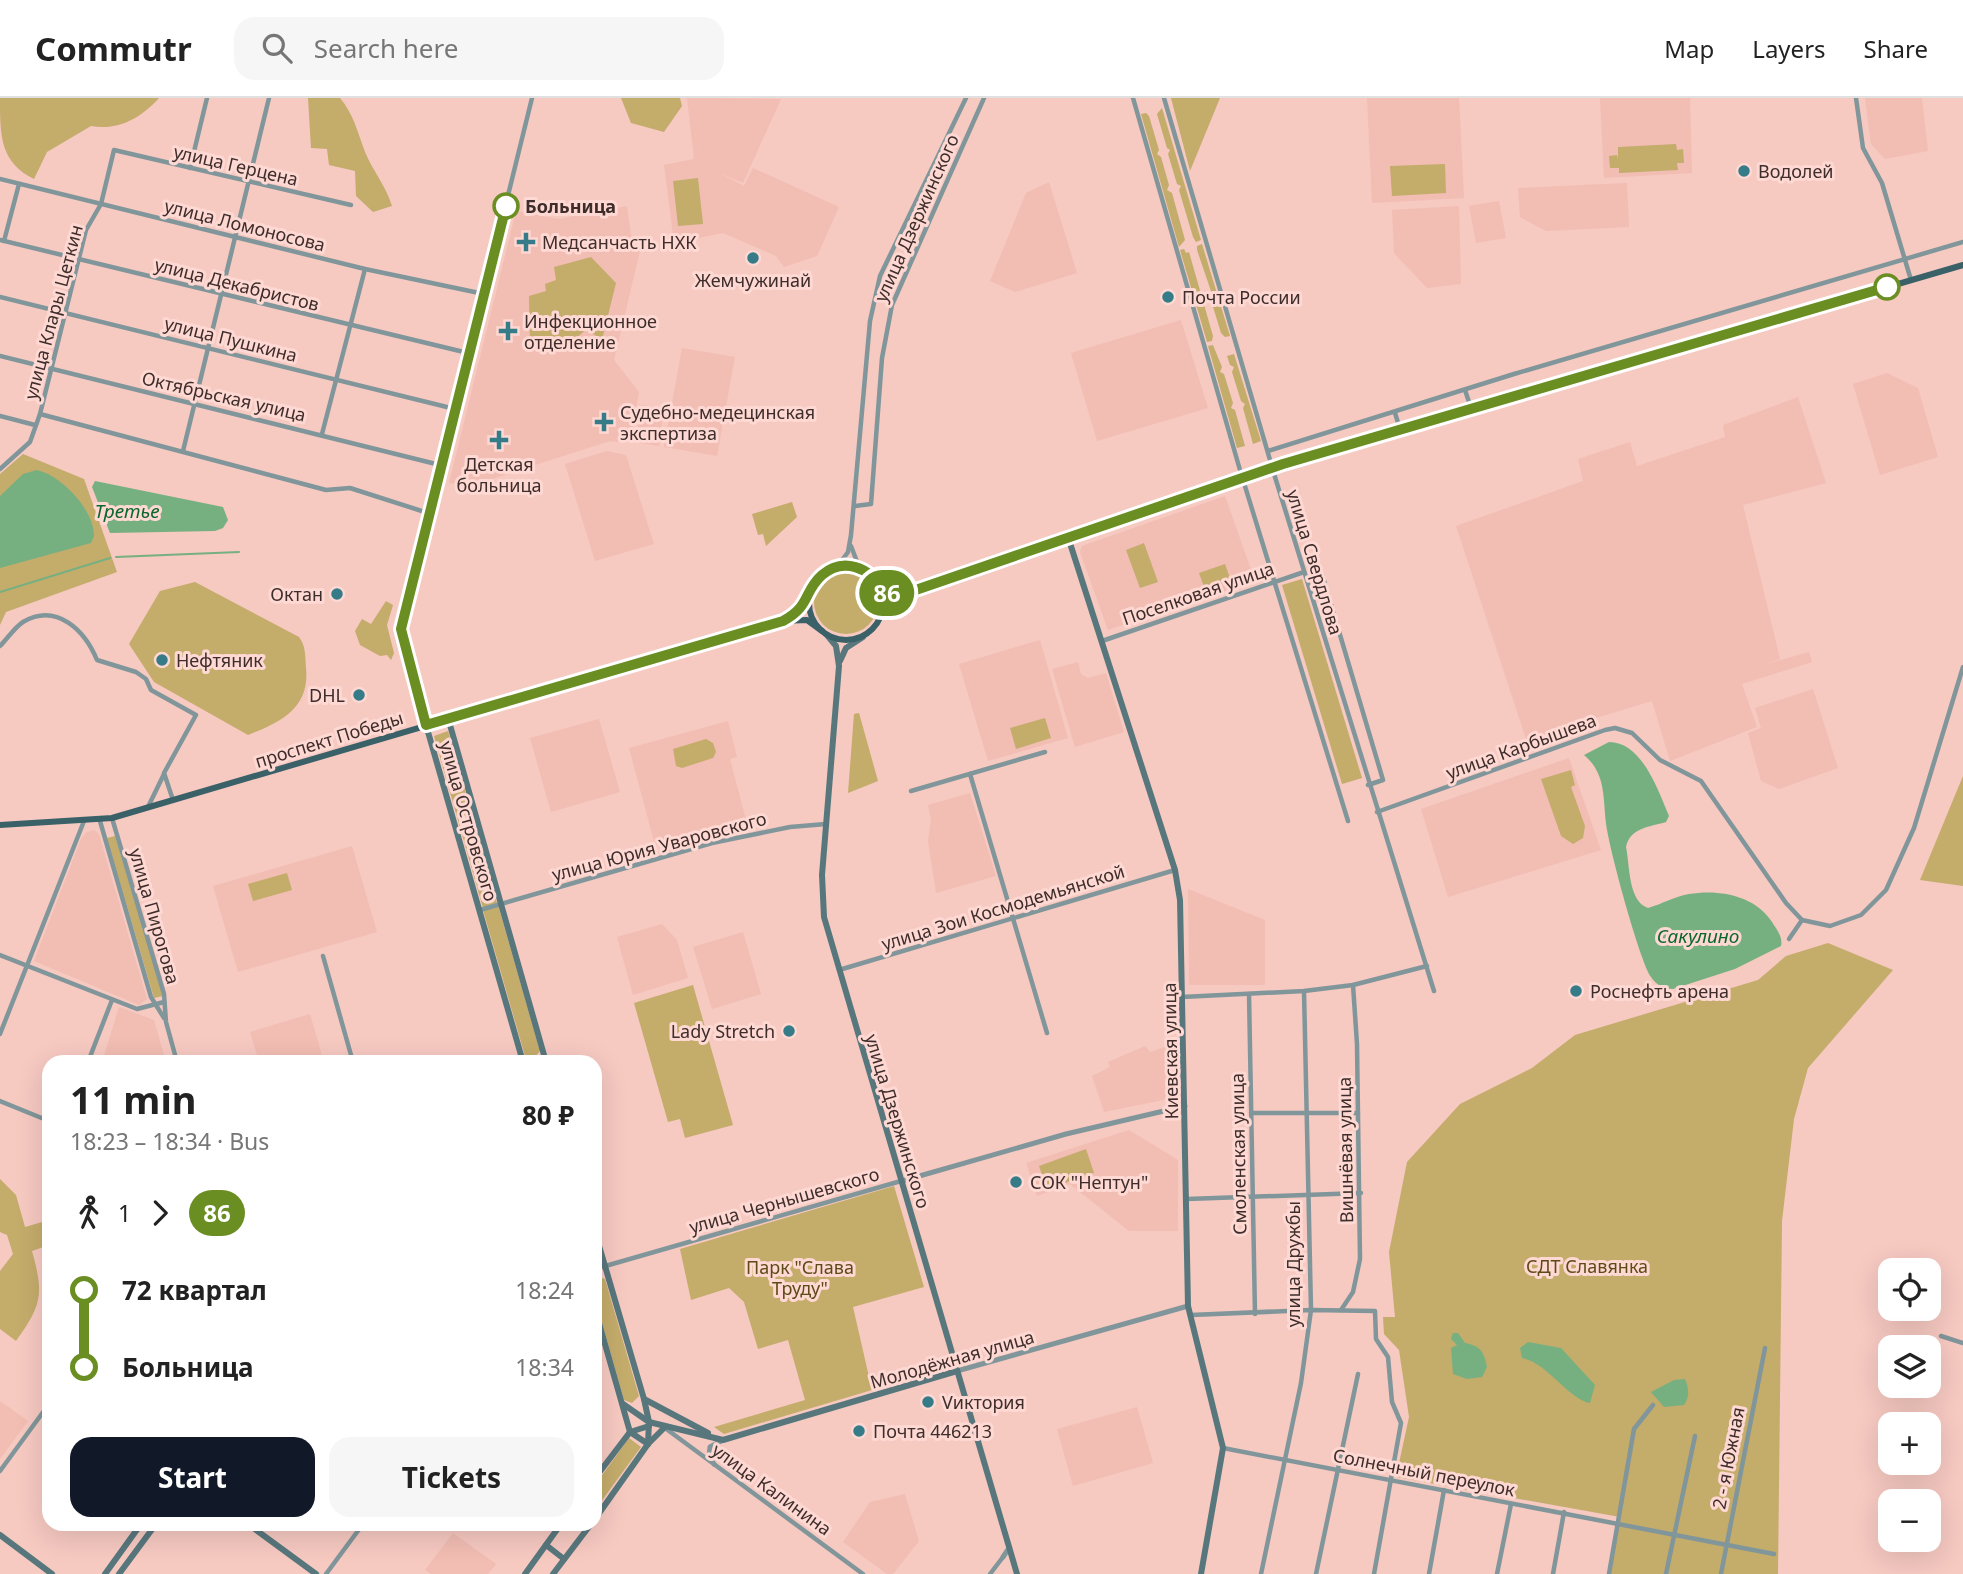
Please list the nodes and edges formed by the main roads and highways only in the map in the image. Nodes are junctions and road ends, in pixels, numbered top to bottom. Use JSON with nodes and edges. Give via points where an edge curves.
{"nodes":[{"id":1,"x":1963,"y":265,"type":"edge"},
{"id":2,"x":1068,"y":537,"type":"junction"},
{"id":3,"x":882,"y":590,"type":"junction"},
{"id":4,"x":810,"y":594,"type":"junction"},
{"id":5,"x":904,"y":594,"type":"junction"},
{"id":6,"x":882,"y":616,"type":"junction"},
{"id":7,"x":783,"y":621,"type":"junction"},
{"id":8,"x":825,"y":633,"type":"junction"},
{"id":9,"x":863,"y":637,"type":"junction"},
{"id":10,"x":839,"y":666,"type":"junction"},
{"id":11,"x":449,"y":718,"type":"junction"},
{"id":12,"x":426,"y":725,"type":"junction"},
{"id":13,"x":0,"y":825,"type":"edge"},
{"id":14,"x":521,"y":1055,"type":"edge"},
{"id":15,"x":544,"y":1055,"type":"edge"},
{"id":16,"x":602,"y":1256,"type":"edge"},
{"id":17,"x":602,"y":1333,"type":"edge"},
{"id":18,"x":957,"y":1371,"type":"junction"},
{"id":19,"x":644,"y":1399,"type":"junction"},
{"id":20,"x":623,"y":1404,"type":"junction"},
{"id":21,"x":649,"y":1424,"type":"junction"},
{"id":22,"x":665,"y":1427,"type":"junction"},
{"id":23,"x":630,"y":1432,"type":"junction"},
{"id":24,"x":723,"y":1440,"type":"junction"},
{"id":25,"x":648,"y":1444,"type":"junction"},
{"id":26,"x":602,"y":1469,"type":"edge"},
{"id":27,"x":602,"y":1509,"type":"edge"},
{"id":28,"x":136,"y":1531,"type":"edge"},
{"id":29,"x":151,"y":1531,"type":"edge"},
{"id":30,"x":258,"y":1531,"type":"edge"},
{"id":31,"x":556,"y":1531,"type":"edge"},
{"id":32,"x":586,"y":1531,"type":"edge"},
{"id":33,"x":0,"y":1535,"type":"edge"},
{"id":34,"x":546,"y":1545,"type":"junction"},
{"id":35,"x":564,"y":1559,"type":"junction"},
{"id":36,"x":52,"y":1574,"type":"edge"},
{"id":37,"x":105,"y":1574,"type":"edge"},
{"id":38,"x":119,"y":1574,"type":"edge"},
{"id":39,"x":316,"y":1574,"type":"edge"},
{"id":40,"x":525,"y":1574,"type":"edge"},
{"id":41,"x":553,"y":1574,"type":"edge"},
{"id":42,"x":1017,"y":1574,"type":"edge"},
{"id":43,"x":1201,"y":1574,"type":"edge"}],
"edges":[{"from":1,"to":2,"type":"main road","via":[[1400,429]]},
{"from":2,"to":5,"type":"main road"},
{"from":2,"to":43,"type":"main road","name":"Киевская улица","via":[[1175,870],[1180,900],[1188,1306],[1223,1448]]},
{"from":3,"to":4,"type":"main road","via":[[872,575],[859,567],[837,567],[822,575]]},
{"from":3,"to":5,"type":"main road"},
{"from":3,"to":6,"type":"main road"},
{"from":4,"to":7,"type":"main road","name":"проспект Победы","via":[[799,612]]},
{"from":4,"to":8,"type":"main road","via":[[809,611]]},
{"from":5,"to":6,"type":"main road"},
{"from":6,"to":9,"type":"main road"},
{"from":7,"to":8,"type":"main road","name":"проспект Победы","via":[[807,620]]},
{"from":7,"to":11,"type":"main road","name":"проспект Победы"},
{"from":8,"to":9,"type":"main road","via":[[840,640]]},
{"from":8,"to":10,"type":"main road","name":"улица Дзержинского","via":[[836,646]]},
{"from":9,"to":10,"type":"main road","via":[[846,648]]},
{"from":10,"to":18,"type":"main road","name":"улица Дзержинского","via":[[822,875],[824,917]]},
{"from":11,"to":12,"type":"main road","name":"проспект Победы"},
{"from":11,"to":15,"type":"main road","name":"улица Островского"},
{"from":12,"to":13,"type":"main road","name":"проспект Победы","via":[[100,821]]},
{"from":12,"to":14,"type":"main road","name":"улица Островского"},
{"from":16,"to":19,"type":"main road"},
{"from":17,"to":20,"type":"main road"},
{"from":18,"to":24,"type":"main road","name":"Молодёжная улица"},
{"from":18,"to":42,"type":"main road","name":"улица Дзержинского"},
{"from":19,"to":20,"type":"main road","via":[[631,1408]]},
{"from":19,"to":21,"type":"main road"},
{"from":19,"to":24,"type":"main road"},
{"from":20,"to":21,"type":"main road"},
{"from":20,"to":23,"type":"main road"},
{"from":21,"to":22,"type":"main road"},
{"from":21,"to":23,"type":"main road"},
{"from":21,"to":25,"type":"main road"},
{"from":22,"to":24,"type":"main road"},
{"from":22,"to":25,"type":"main road"},
{"from":23,"to":25,"type":"main road"},
{"from":23,"to":26,"type":"main road"},
{"from":25,"to":27,"type":"main road"},
{"from":28,"to":37,"type":"main road"},
{"from":29,"to":38,"type":"main road"},
{"from":30,"to":39,"type":"main road"},
{"from":31,"to":34,"type":"main road"},
{"from":32,"to":35,"type":"main road"},
{"from":33,"to":36,"type":"main road"},
{"from":34,"to":35,"type":"main road"},
{"from":34,"to":40,"type":"main road"},
{"from":35,"to":41,"type":"main road"}]}
